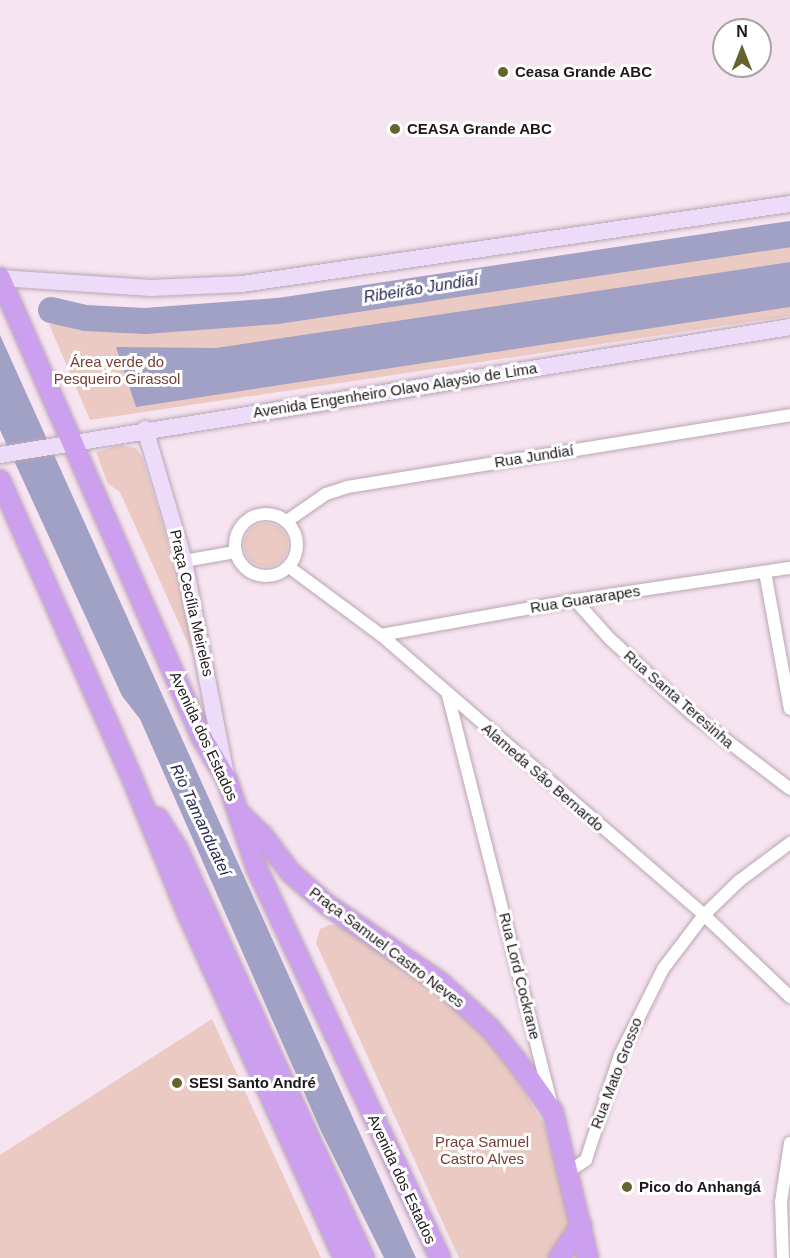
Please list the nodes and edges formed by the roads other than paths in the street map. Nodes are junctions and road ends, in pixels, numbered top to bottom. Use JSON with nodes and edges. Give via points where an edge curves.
{"nodes":[{"id":1,"x":790,"y":204,"type":"edge"},
{"id":2,"x":0,"y":278,"type":"edge"},
{"id":3,"x":790,"y":327,"type":"edge"},
{"id":4,"x":790,"y":415,"type":"edge"},
{"id":5,"x":145,"y":429,"type":"junction"},
{"id":6,"x":64,"y":444,"type":"junction"},
{"id":7,"x":3,"y":455,"type":"edge"},
{"id":8,"x":0,"y":480,"type":"edge"},
{"id":9,"x":287,"y":521,"type":"junction"},
{"id":10,"x":235,"y":552,"type":"junction"},
{"id":11,"x":184,"y":561,"type":"junction"},
{"id":12,"x":289,"y":567,"type":"junction"},
{"id":13,"x":790,"y":568,"type":"edge"},
{"id":14,"x":765,"y":572,"type":"junction"},
{"id":15,"x":575,"y":600,"type":"junction"},
{"id":16,"x":381,"y":635,"type":"junction"},
{"id":17,"x":448,"y":695,"type":"junction"},
{"id":18,"x":790,"y":709,"type":"edge"},
{"id":19,"x":132,"y":778,"type":"junction"},
{"id":20,"x":227,"y":780,"type":"junction"},
{"id":21,"x":790,"y":789,"type":"edge"},
{"id":22,"x":240,"y":814,"type":"junction"},
{"id":23,"x":790,"y":843,"type":"edge"},
{"id":24,"x":704,"y":915,"type":"junction"},
{"id":25,"x":790,"y":997,"type":"edge"},
{"id":26,"x":553,"y":1112,"type":"junction"},
{"id":27,"x":790,"y":1143,"type":"edge"},
{"id":28,"x":568,"y":1172,"type":"junction"},
{"id":29,"x":581,"y":1225,"type":"junction"},
{"id":30,"x":344,"y":1258,"type":"edge"},
{"id":31,"x":364,"y":1258,"type":"edge"},
{"id":32,"x":440,"y":1258,"type":"edge"},
{"id":33,"x":559,"y":1258,"type":"edge"},
{"id":34,"x":588,"y":1258,"type":"edge"},
{"id":35,"x":783,"y":1258,"type":"edge"}],
"edges":[{"from":1,"to":2,"type":"main road","via":[[242,284],[151,288]]},
{"from":2,"to":6,"type":"highway","name":"Avenida dos Estados"},
{"from":3,"to":5,"type":"main road","name":"Avenida Engenheiro Olavo Alaysio de Lima"},
{"from":4,"to":9,"type":"street","name":"Rua Jundiaí","via":[[347,487],[326,494]]},
{"from":5,"to":6,"type":"main road","name":"Avenida Engenheiro Olavo Alaysio de Lima"},
{"from":5,"to":11,"type":"main road","name":"Praça Cecília Meireles"},
{"from":6,"to":7,"type":"main road","name":"Avenida Engenheiro Olavo Alaysio de Lima"},
{"from":6,"to":20,"type":"highway","name":"Avenida dos Estados","via":[[202,738]]},
{"from":8,"to":19,"type":"highway"},
{"from":9,"to":10,"type":"street","via":[[262,513],[246,520],[236,535]]},
{"from":9,"to":12,"type":"street","via":[[297,538],[298,549]]},
{"from":10,"to":11,"type":"street"},
{"from":10,"to":12,"type":"street","via":[[253,574],[272,576]]},
{"from":11,"to":20,"type":"main road","name":"Praça Cecília Meireles"},
{"from":12,"to":16,"type":"street","name":"Alameda São Bernardo"},
{"from":13,"to":14,"type":"street","name":"Rua Guararapes"},
{"from":14,"to":15,"type":"street","name":"Rua Guararapes"},
{"from":14,"to":18,"type":"street"},
{"from":15,"to":16,"type":"street","name":"Rua Guararapes"},
{"from":15,"to":21,"type":"street","name":"Rua Santa Teresinha","via":[[610,639],[692,714]]},
{"from":16,"to":17,"type":"street","name":"Alameda São Bernardo"},
{"from":17,"to":24,"type":"street","name":"Alameda São Bernardo"},
{"from":17,"to":26,"type":"street","name":"Rua Lord Cockrane"},
{"from":19,"to":30,"type":"highway","via":[[192,923]]},
{"from":19,"to":31,"type":"highway","via":[[177,848]]},
{"from":20,"to":22,"type":"highway","name":"Avenida dos Estados"},
{"from":22,"to":26,"type":"highway","name":"Praça Samuel Castro Neves","via":[[263,836],[290,873],[326,904],[429,974],[467,1006],[516,1060]]},
{"from":22,"to":32,"type":"highway","name":"Avenida dos Estados","via":[[256,869]]},
{"from":23,"to":24,"type":"street","name":"Rua Mato Grosso","via":[[739,881]]},
{"from":24,"to":25,"type":"street","name":"Alameda São Bernardo"},
{"from":24,"to":28,"type":"street","name":"Rua Mato Grosso","via":[[663,969],[636,1017],[594,1128],[586,1160]]},
{"from":26,"to":28,"type":"highway","name":"Rua Lord Cockrane"},
{"from":27,"to":35,"type":"street","via":[[781,1202]]},
{"from":28,"to":29,"type":"highway","name":"Rua Lord Cockrane"},
{"from":29,"to":33,"type":"highway"},
{"from":29,"to":34,"type":"highway","name":"Rua Lord Cockrane"}]}
